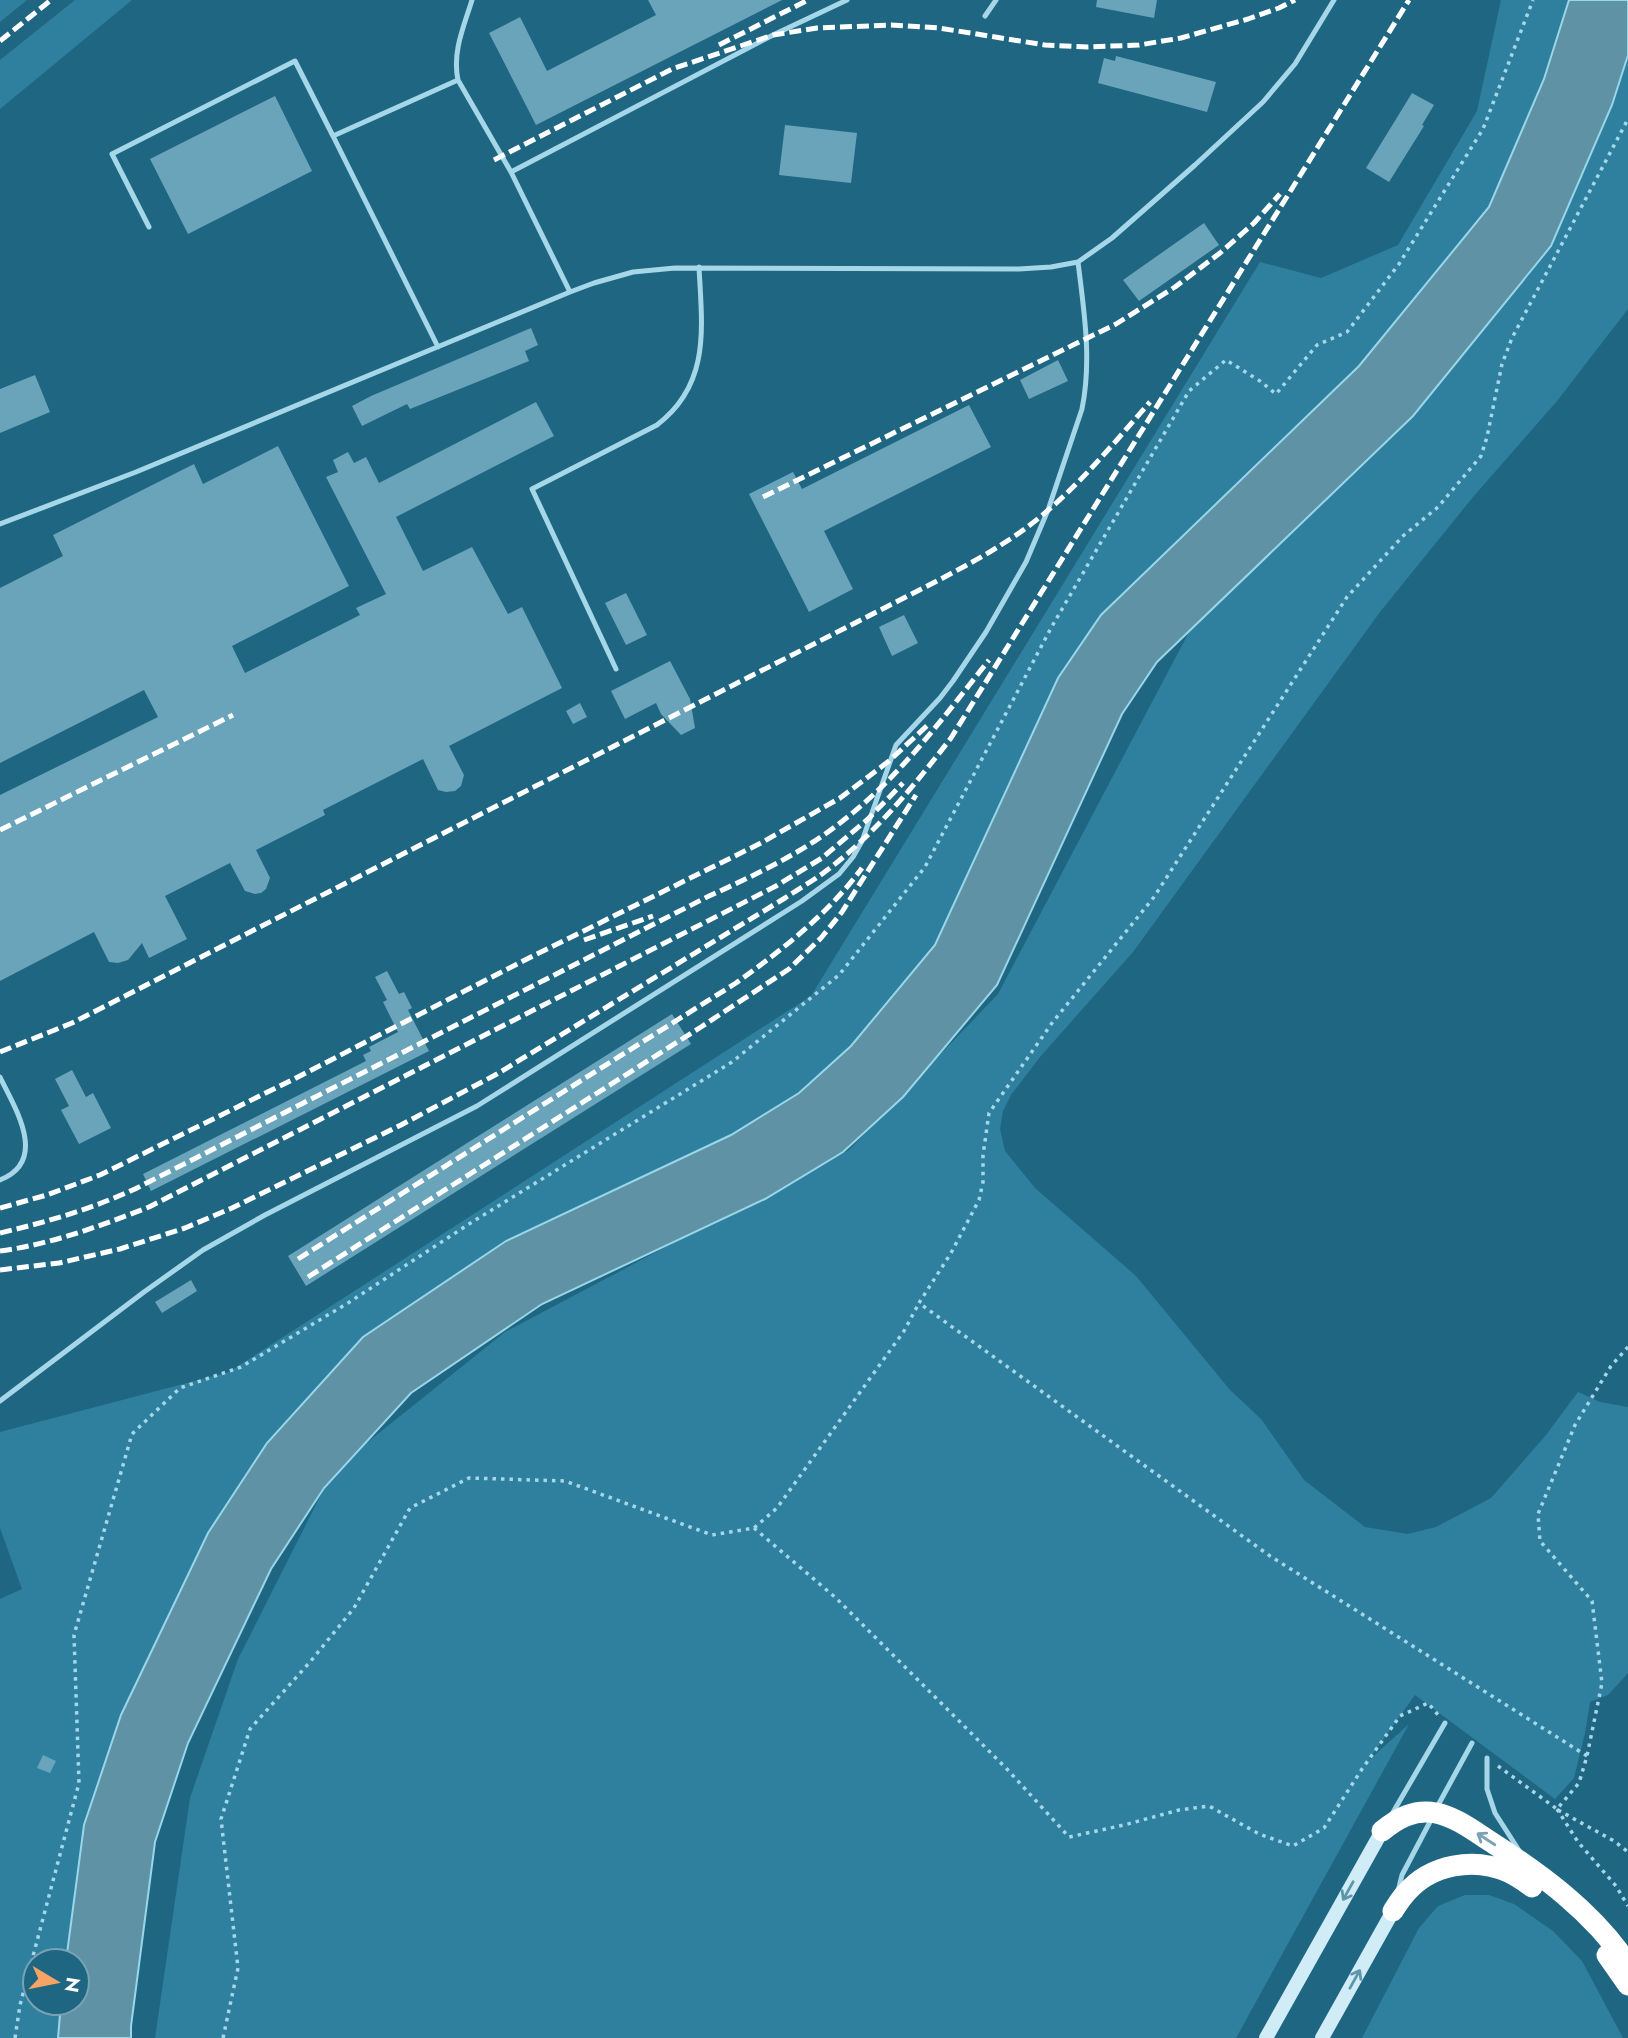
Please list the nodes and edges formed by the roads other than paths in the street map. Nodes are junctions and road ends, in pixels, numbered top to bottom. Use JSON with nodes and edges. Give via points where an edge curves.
{"nodes":[{"id":1,"x":472,"y":0,"type":"edge"},
{"id":2,"x":847,"y":0,"type":"edge"},
{"id":3,"x":996,"y":0,"type":"edge"},
{"id":4,"x":1334,"y":0,"type":"edge"},
{"id":5,"x":985,"y":16,"type":"dead end"},
{"id":6,"x":458,"y":80,"type":"junction"},
{"id":7,"x":333,"y":136,"type":"junction"},
{"id":8,"x":511,"y":172,"type":"junction"},
{"id":9,"x":149,"y":227,"type":"dead end"},
{"id":10,"x":1078,"y":262,"type":"junction"},
{"id":11,"x":699,"y":267,"type":"junction"},
{"id":12,"x":570,"y":292,"type":"junction"},
{"id":13,"x":438,"y":346,"type":"junction"},
{"id":14,"x":0,"y":524,"type":"edge"},
{"id":15,"x":616,"y":669,"type":"dead end"},
{"id":16,"x":0,"y":1077,"type":"edge"},
{"id":17,"x":0,"y":1180,"type":"edge"},
{"id":18,"x":0,"y":1401,"type":"edge"},
{"id":19,"x":1445,"y":1723,"type":"road end"},
{"id":20,"x":1472,"y":1743,"type":"dead end"},
{"id":21,"x":1487,"y":1758,"type":"road end"},
{"id":22,"x":1434,"y":1813,"type":"junction"},
{"id":23,"x":1382,"y":1831,"type":"junction"},
{"id":24,"x":1534,"y":1871,"type":"junction"},
{"id":25,"x":1393,"y":1911,"type":"junction"},
{"id":26,"x":1628,"y":1964,"type":"edge"},
{"id":27,"x":1628,"y":1985,"type":"edge"},
{"id":28,"x":1266,"y":2038,"type":"edge"},
{"id":29,"x":1322,"y":2038,"type":"edge"}],
"edges":[{"from":1,"to":6,"type":"lane","via":[[456,52]]},
{"from":2,"to":8,"type":"lane"},
{"from":3,"to":5,"type":"lane"},
{"from":4,"to":10,"type":"lane","via":[[1295,64],[1263,102],[1112,238]]},
{"from":6,"to":7,"type":"lane"},
{"from":6,"to":8,"type":"lane"},
{"from":7,"to":9,"type":"lane","via":[[295,61],[112,154]]},
{"from":7,"to":13,"type":"lane"},
{"from":8,"to":12,"type":"lane"},
{"from":10,"to":11,"type":"lane","via":[[1019,269]]},
{"from":10,"to":18,"type":"lane","via":[[1087,339],[1085,392],[1041,527],[1026,562],[969,659],[896,745],[862,841],[839,874],[477,1106],[203,1250]]},
{"from":11,"to":12,"type":"lane","via":[[633,272]]},
{"from":11,"to":15,"type":"lane","via":[[699,362],[684,398],[650,429],[532,489]]},
{"from":12,"to":13,"type":"lane"},
{"from":13,"to":14,"type":"lane"},
{"from":16,"to":17,"type":"lane","via":[[25,1131],[26,1144],[19,1165]]},
{"from":19,"to":23,"type":"lane"},
{"from":20,"to":22,"type":"lane"},
{"from":21,"to":24,"type":"lane","via":[[1487,1789],[1495,1813]]},
{"from":22,"to":23,"type":"highway","via":[[1413,1813]]},
{"from":24,"to":22,"type":"highway","one_way":true,"via":[[1456,1820]]},
{"from":22,"to":25,"type":"lane","via":[[1402,1875]]},
{"from":23,"to":28,"type":"main road","one_way":true},
{"from":24,"to":26,"type":"highway","via":[[1578,1905]]},
{"from":25,"to":27,"type":"highway","via":[[1406,1893],[1441,1869],[1477,1864],[1494,1867],[1543,1893],[1576,1920],[1599,1943]]},
{"from":29,"to":25,"type":"main road","one_way":true}]}
